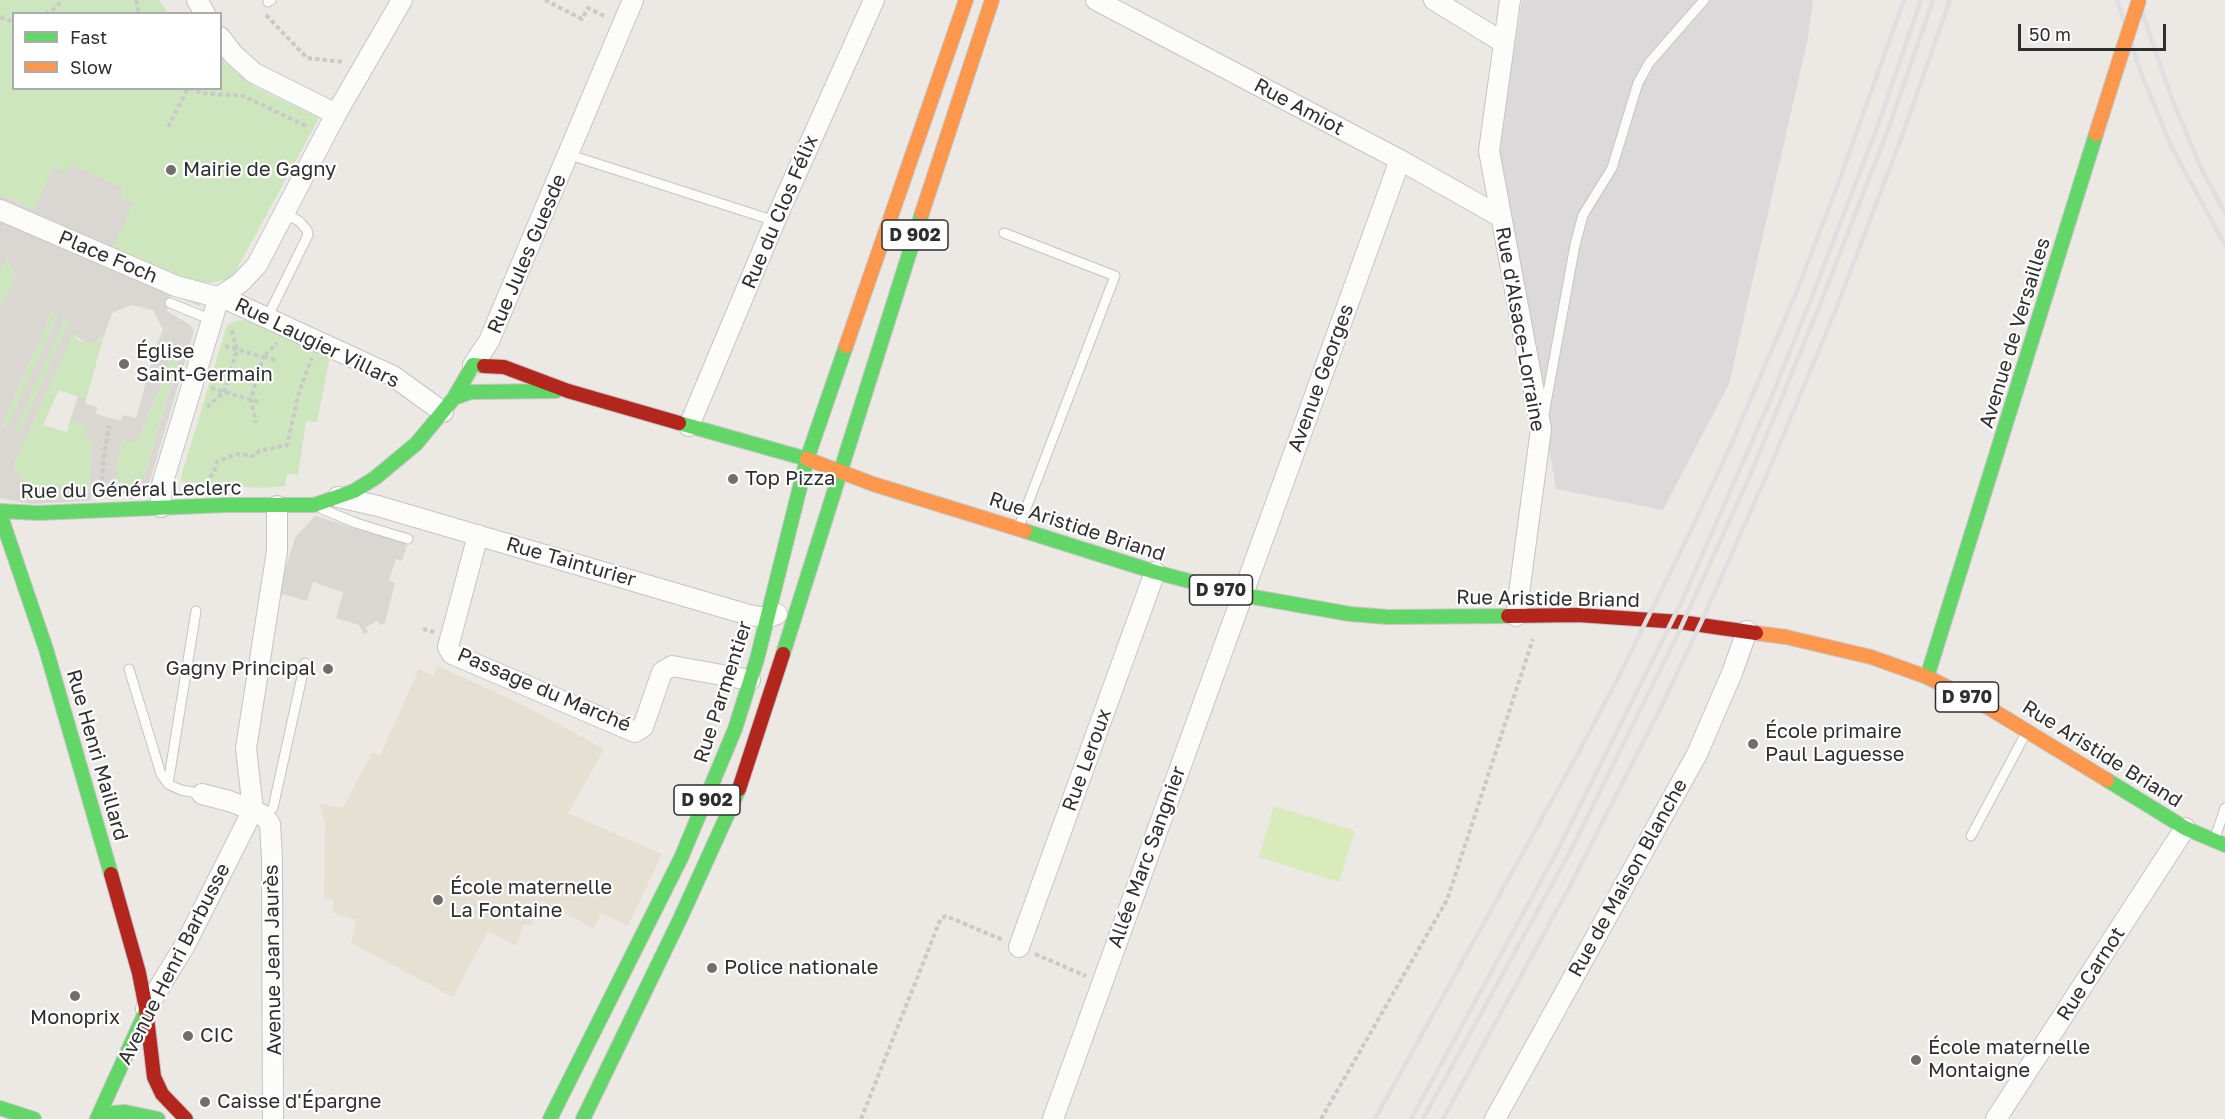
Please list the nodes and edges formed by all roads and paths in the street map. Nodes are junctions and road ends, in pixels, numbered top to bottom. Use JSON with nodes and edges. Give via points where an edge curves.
{"nodes":[{"id":1,"x":61,"y":0,"type":"edge"},
{"id":2,"x":402,"y":0,"type":"edge"},
{"id":3,"x":545,"y":0,"type":"edge"},
{"id":4,"x":633,"y":0,"type":"edge"},
{"id":5,"x":874,"y":0,"type":"edge"},
{"id":6,"x":966,"y":0,"type":"edge"},
{"id":7,"x":992,"y":0,"type":"edge"},
{"id":8,"x":1096,"y":0,"type":"edge"},
{"id":9,"x":1434,"y":0,"type":"edge"},
{"id":10,"x":1510,"y":0,"type":"edge"},
{"id":11,"x":1704,"y":0,"type":"edge"},
{"id":12,"x":2139,"y":0,"type":"edge"},
{"id":13,"x":263,"y":11,"type":"dead end"},
{"id":14,"x":48,"y":12,"type":"edge"},
{"id":15,"x":623,"y":25,"type":"junction"},
{"id":16,"x":222,"y":40,"type":"edge"},
{"id":17,"x":1504,"y":43,"type":"junction"},
{"id":18,"x":364,"y":66,"type":"junction"},
{"id":19,"x":188,"y":90,"type":"edge"},
{"id":20,"x":194,"y":90,"type":"edge"},
{"id":21,"x":336,"y":114,"type":"junction"},
{"id":22,"x":168,"y":127,"type":"dead end"},
{"id":23,"x":325,"y":135,"type":"junction"},
{"id":24,"x":570,"y":155,"type":"junction"},
{"id":25,"x":1400,"y":160,"type":"junction"},
{"id":26,"x":0,"y":210,"type":"edge"},
{"id":27,"x":284,"y":213,"type":"junction"},
{"id":28,"x":1501,"y":217,"type":"junction"},
{"id":29,"x":775,"y":221,"type":"junction"},
{"id":30,"x":1004,"y":233,"type":"dead end"},
{"id":31,"x":874,"y":265,"type":"junction"},
{"id":32,"x":219,"y":297,"type":"junction"},
{"id":33,"x":170,"y":303,"type":"dead end"},
{"id":34,"x":267,"y":318,"type":"junction"},
{"id":35,"x":220,"y":320,"type":"junction"},
{"id":36,"x":282,"y":339,"type":"dead end"},
{"id":37,"x":863,"y":340,"type":"dead end"},
{"id":38,"x":319,"y":342,"type":"junction"},
{"id":39,"x":225,"y":346,"type":"dead end"},
{"id":40,"x":237,"y":350,"type":"junction"},
{"id":41,"x":263,"y":357,"type":"junction"},
{"id":42,"x":275,"y":360,"type":"dead end"},
{"id":43,"x":473,"y":365,"type":"junction"},
{"id":44,"x":568,"y":391,"type":"junction"},
{"id":45,"x":224,"y":392,"type":"junction"},
{"id":46,"x":251,"y":399,"type":"junction"},
{"id":47,"x":262,"y":403,"type":"dead end"},
{"id":48,"x":448,"y":405,"type":"junction"},
{"id":49,"x":207,"y":407,"type":"dead end"},
{"id":50,"x":256,"y":423,"type":"dead end"},
{"id":51,"x":109,"y":426,"type":"dead end"},
{"id":52,"x":689,"y":426,"type":"junction"},
{"id":53,"x":1541,"y":429,"type":"junction"},
{"id":54,"x":834,"y":450,"type":"dead end"},
{"id":55,"x":807,"y":459,"type":"junction"},
{"id":56,"x":840,"y":471,"type":"junction"},
{"id":57,"x":815,"y":484,"type":"dead end"},
{"id":58,"x":873,"y":484,"type":"junction"},
{"id":59,"x":338,"y":498,"type":"junction"},
{"id":60,"x":314,"y":505,"type":"junction"},
{"id":61,"x":206,"y":506,"type":"junction"},
{"id":62,"x":270,"y":506,"type":"junction"},
{"id":63,"x":161,"y":507,"type":"junction"},
{"id":64,"x":102,"y":510,"type":"junction"},
{"id":65,"x":828,"y":510,"type":"junction"},
{"id":66,"x":0,"y":513,"type":"edge"},
{"id":67,"x":1019,"y":530,"type":"junction"},
{"id":68,"x":478,"y":535,"type":"junction"},
{"id":69,"x":805,"y":538,"type":"dead end"},
{"id":70,"x":408,"y":539,"type":"dead end"},
{"id":71,"x":1155,"y":572,"type":"junction"},
{"id":72,"x":1242,"y":595,"type":"junction"},
{"id":73,"x":784,"y":610,"type":"junction"},
{"id":74,"x":196,"y":611,"type":"dead end"},
{"id":75,"x":1516,"y":616,"type":"junction"},
{"id":76,"x":1542,"y":616,"type":"junction"},
{"id":77,"x":1747,"y":631,"type":"junction"},
{"id":78,"x":305,"y":663,"type":"dead end"},
{"id":79,"x":129,"y":669,"type":"dead end"},
{"id":80,"x":1927,"y":677,"type":"junction"},
{"id":81,"x":750,"y":680,"type":"junction"},
{"id":82,"x":2027,"y":730,"type":"junction"},
{"id":83,"x":168,"y":783,"type":"junction"},
{"id":84,"x":202,"y":794,"type":"joint"},
{"id":85,"x":2225,"y":808,"type":"edge"},
{"id":86,"x":258,"y":813,"type":"junction"},
{"id":87,"x":2185,"y":828,"type":"junction"},
{"id":88,"x":1971,"y":836,"type":"dead end"},
{"id":89,"x":2220,"y":843,"type":"edge"},
{"id":90,"x":1019,"y":947,"type":"junction"},
{"id":91,"x":1102,"y":984,"type":"junction"},
{"id":92,"x":146,"y":1009,"type":"junction"},
{"id":93,"x":0,"y":1108,"type":"edge"},
{"id":94,"x":2004,"y":1116,"type":"edge"},
{"id":95,"x":34,"y":1119,"type":"edge"},
{"id":96,"x":97,"y":1119,"type":"edge"},
{"id":97,"x":105,"y":1119,"type":"edge"},
{"id":98,"x":158,"y":1119,"type":"edge"},
{"id":99,"x":186,"y":1119,"type":"edge"},
{"id":100,"x":273,"y":1119,"type":"edge"},
{"id":101,"x":550,"y":1119,"type":"edge"},
{"id":102,"x":584,"y":1119,"type":"edge"},
{"id":103,"x":861,"y":1119,"type":"edge"},
{"id":104,"x":1053,"y":1119,"type":"edge"},
{"id":105,"x":1321,"y":1119,"type":"edge"},
{"id":106,"x":1495,"y":1119,"type":"edge"}],
"edges":[{"from":1,"to":14,"type":"path"},
{"from":2,"to":18,"type":"street"},
{"from":3,"to":15,"type":"path","via":[[582,19],[588,8]]},
{"from":4,"to":15,"type":"street","name":"Rue Jules Guesde"},
{"from":5,"to":29,"type":"street","name":"Rue du Clos Félix"},
{"from":6,"to":31,"type":"main road","number":"D 902"},
{"from":7,"to":56,"type":"main road","number":"D 902"},
{"from":8,"to":25,"type":"street","name":"Rue Amiot"},
{"from":9,"to":17,"type":"street"},
{"from":10,"to":17,"type":"street","name":"Rue d'Alsace-Lorraine"},
{"from":11,"to":53,"type":"lane","via":[[1649,63],[1638,83],[1612,168],[1583,214]]},
{"from":12,"to":80,"type":"main road","name":"Avenue de Versailles","bridge":true},
{"from":13,"to":18,"type":"path","via":[[307,58]]},
{"from":15,"to":24,"type":"street","name":"Rue Jules Guesde"},
{"from":16,"to":21,"type":"street","via":[[254,73]]},
{"from":17,"to":28,"type":"street","name":"Rue d'Alsace-Lorraine","via":[[1489,151]]},
{"from":18,"to":21,"type":"street"},
{"from":19,"to":22,"type":"path"},
{"from":20,"to":23,"type":"path","via":[[244,96]]},
{"from":21,"to":23,"type":"street"},
{"from":23,"to":27,"type":"street"},
{"from":24,"to":29,"type":"lane"},
{"from":24,"to":43,"type":"street","name":"Rue Jules Guesde","via":[[489,341]]},
{"from":25,"to":28,"type":"street","name":"Rue Amiot"},
{"from":25,"to":72,"type":"street","name":"Avenue Georges"},
{"from":26,"to":32,"type":"street","name":"Place Foch","via":[[176,286]]},
{"from":27,"to":32,"type":"street","via":[[256,265],[240,283]]},
{"from":27,"to":34,"type":"lane","via":[[299,221],[308,235]]},
{"from":28,"to":53,"type":"street","name":"Rue d'Alsace-Lorraine"},
{"from":29,"to":52,"type":"street","name":"Rue du Clos Félix"},
{"from":30,"to":67,"type":"lane","via":[[1114,276]]},
{"from":31,"to":37,"type":"main road"},
{"from":31,"to":55,"type":"main road","number":"D 902"},
{"from":32,"to":34,"type":"street","name":"Rue Laugier Villars"},
{"from":32,"to":35,"type":"street"},
{"from":33,"to":35,"type":"lane"},
{"from":34,"to":38,"type":"street","name":"Rue Laugier Villars"},
{"from":35,"to":40,"type":"path"},
{"from":35,"to":63,"type":"street","via":[[161,488]]},
{"from":36,"to":41,"type":"path"},
{"from":38,"to":48,"type":"street","name":"Rue Laugier Villars"},
{"from":38,"to":61,"type":"path","via":[[299,392],[287,445],[259,451],[255,456],[236,454],[217,462],[208,479]]},
{"from":39,"to":40,"type":"path"},
{"from":40,"to":41,"type":"path"},
{"from":40,"to":45,"type":"path"},
{"from":41,"to":42,"type":"path"},
{"from":41,"to":46,"type":"path"},
{"from":43,"to":44,"type":"main road","via":[[504,367]]},
{"from":43,"to":48,"type":"main road","name":"Rue Jules Guesde"},
{"from":44,"to":48,"type":"main road","via":[[471,392]]},
{"from":44,"to":52,"type":"main road"},
{"from":45,"to":46,"type":"path"},
{"from":45,"to":49,"type":"path"},
{"from":46,"to":47,"type":"path"},
{"from":46,"to":50,"type":"path"},
{"from":48,"to":59,"type":"main road","name":"Rue Jules Guesde","via":[[416,444],[375,478]]},
{"from":51,"to":64,"type":"path","via":[[103,461]]},
{"from":52,"to":55,"type":"main road"},
{"from":53,"to":75,"type":"street","name":"Rue d'Alsace-Lorraine"},
{"from":54,"to":56,"type":"main road"},
{"from":55,"to":56,"type":"main road","name":"Rue Aristide Briand"},
{"from":55,"to":57,"type":"main road"},
{"from":55,"to":73,"type":"main road","name":"Rue Parmentier","number":"D 902"},
{"from":56,"to":58,"type":"main road","name":"Rue Aristide Briand","number":"D 970"},
{"from":56,"to":65,"type":"main road","name":"Rue Parmentier","number":"D 902"},
{"from":58,"to":65,"type":"main road"},
{"from":58,"to":67,"type":"main road","name":"Rue Aristide Briand","number":"D 970"},
{"from":59,"to":60,"type":"main road","name":"Rue Jules Guesde"},
{"from":59,"to":68,"type":"street","name":"Rue Tainturier"},
{"from":60,"to":62,"type":"main road","name":"Rue du Général Leclerc"},
{"from":60,"to":70,"type":"lane"},
{"from":61,"to":62,"type":"main road","name":"Rue du Général Leclerc"},
{"from":61,"to":63,"type":"main road","name":"Rue du Général Leclerc"},
{"from":62,"to":86,"type":"street","name":"Avenue Jean Jaurès","via":[[277,550],[246,748]]},
{"from":63,"to":64,"type":"main road","name":"Rue du Général Leclerc"},
{"from":64,"to":66,"type":"main road","name":"Rue du Général Leclerc"},
{"from":65,"to":73,"type":"main road","name":"Rue Parmentier","number":"D 902"},
{"from":66,"to":92,"type":"main road","name":"Rue Henri Maillard","via":[[46,649]]},
{"from":67,"to":71,"type":"main road","name":"Rue Aristide Briand","number":"D 970"},
{"from":68,"to":73,"type":"street","name":"Rue Tainturier","via":[[749,615]]},
{"from":68,"to":81,"type":"street","name":"Passage du Marché","via":[[448,646],[452,654],[635,732],[643,727],[662,672],[672,666]]},
{"from":69,"to":73,"type":"main road"},
{"from":71,"to":72,"type":"main road","name":"Rue Aristide Briand","number":"D 970"},
{"from":71,"to":90,"type":"street","name":"Rue Leroux"},
{"from":72,"to":75,"type":"main road","name":"Rue Aristide Briand","number":"D 970","via":[[1360,615]]},
{"from":72,"to":91,"type":"street","name":"Allée Marc Sangnier"},
{"from":73,"to":81,"type":"main road","name":"Rue Parmentier","number":"D 902"},
{"from":73,"to":102,"type":"main road","number":"D 902","via":[[780,666],[746,771]]},
{"from":74,"to":83,"type":"lane"},
{"from":75,"to":76,"type":"main road","name":"Rue Aristide Briand","number":"D 970"},
{"from":76,"to":77,"type":"main road","name":"Rue Aristide Briand","number":"D 970","via":[[1618,616]]},
{"from":76,"to":105,"type":"path","via":[[1447,900]]},
{"from":77,"to":80,"type":"main road","name":"Rue Aristide Briand","number":"D 970","via":[[1861,654]]},
{"from":77,"to":106,"type":"street","name":"Rue de Maison Blanche","via":[[1697,754]]},
{"from":78,"to":86,"type":"lane","via":[[273,808]]},
{"from":79,"to":83,"type":"lane","via":[[161,774]]},
{"from":80,"to":82,"type":"main road","name":"Rue Aristide Briand","number":"D 970"},
{"from":81,"to":101,"type":"main road","name":"Rue Parmentier","number":"D 902","via":[[735,729],[681,858]]},
{"from":82,"to":87,"type":"main road","name":"Rue Aristide Briand","number":"D 970"},
{"from":82,"to":88,"type":"lane"},
{"from":83,"to":84,"type":"lane"},
{"from":84,"to":86,"type":"street"},
{"from":85,"to":89,"type":"lane"},
{"from":86,"to":92,"type":"street","name":"Avenue Henri Barbusse"},
{"from":86,"to":100,"type":"street","name":"Avenue Jean Jaurès","via":[[270,824],[272,858]]},
{"from":87,"to":89,"type":"main road","name":"Rue Aristide Briand","number":"D 970"},
{"from":87,"to":94,"type":"street","name":"Rue Carnot"},
{"from":90,"to":91,"type":"path"},
{"from":90,"to":103,"type":"path","via":[[946,916],[941,918]]},
{"from":91,"to":104,"type":"street","name":"Allée Marc Sangnier"},
{"from":92,"to":96,"type":"main road","name":"Avenue Henri Barbusse"},
{"from":92,"to":99,"type":"main road","name":"Rue Henri Maillard","via":[[154,1077],[167,1101]]},
{"from":93,"to":95,"type":"main road"},
{"from":97,"to":98,"type":"main road","via":[[114,1113],[125,1113]]}]}
